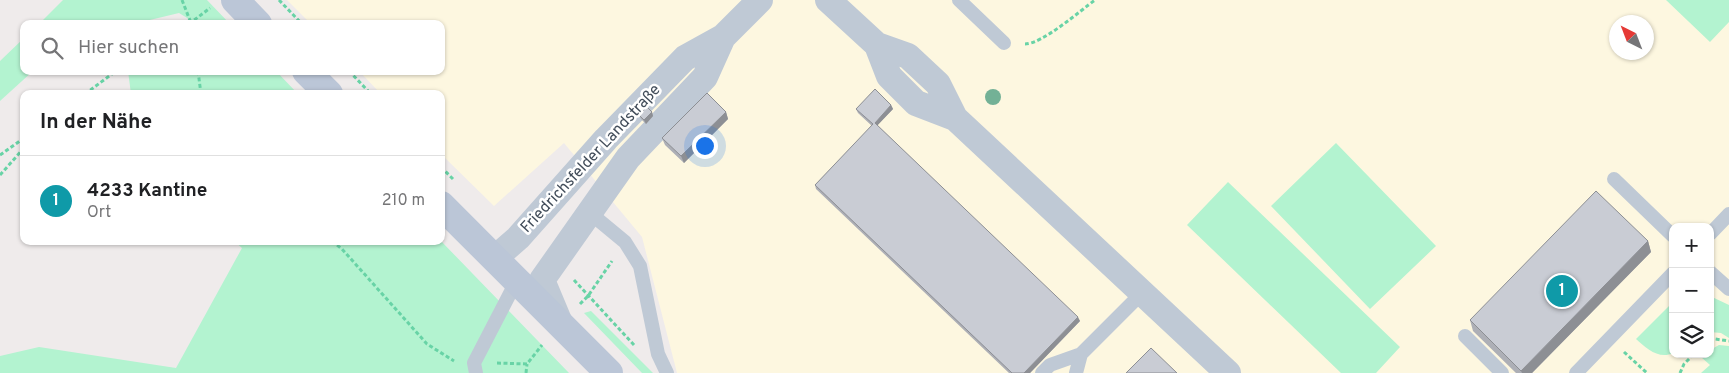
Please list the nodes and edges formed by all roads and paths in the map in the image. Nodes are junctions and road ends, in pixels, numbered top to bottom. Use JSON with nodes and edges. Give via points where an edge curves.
{"nodes":[{"id":1,"x":182,"y":0,"type":"edge"},
{"id":2,"x":279,"y":0,"type":"edge"},
{"id":3,"x":760,"y":0,"type":"edge"},
{"id":4,"x":828,"y":0,"type":"edge"},
{"id":5,"x":959,"y":0,"type":"edge"},
{"id":6,"x":1095,"y":0,"type":"edge"},
{"id":7,"x":224,"y":3,"type":"edge"},
{"id":8,"x":189,"y":20,"type":"edge"},
{"id":9,"x":195,"y":20,"type":"edge"},
{"id":10,"x":252,"y":20,"type":"edge"},
{"id":11,"x":298,"y":20,"type":"edge"},
{"id":12,"x":723,"y":37,"type":"junction"},
{"id":13,"x":1004,"y":43,"type":"joint"},
{"id":14,"x":111,"y":75,"type":"edge"},
{"id":15,"x":199,"y":75,"type":"edge"},
{"id":16,"x":310,"y":75,"type":"edge"},
{"id":17,"x":353,"y":75,"type":"edge"},
{"id":18,"x":90,"y":90,"type":"edge"},
{"id":19,"x":200,"y":90,"type":"edge"},
{"id":20,"x":325,"y":90,"type":"edge"},
{"id":21,"x":367,"y":90,"type":"edge"},
{"id":22,"x":20,"y":141,"type":"edge"},
{"id":23,"x":20,"y":152,"type":"edge"},
{"id":24,"x":0,"y":156,"type":"edge"},
{"id":25,"x":0,"y":175,"type":"edge"},
{"id":26,"x":1614,"y":179,"type":"dead end"},
{"id":27,"x":445,"y":209,"type":"edge"},
{"id":28,"x":590,"y":213,"type":"junction"},
{"id":29,"x":1729,"y":214,"type":"edge"},
{"id":30,"x":1714,"y":230,"type":"edge"},
{"id":31,"x":1669,"y":232,"type":"edge"},
{"id":32,"x":494,"y":258,"type":"junction"},
{"id":33,"x":1714,"y":276,"type":"edge"},
{"id":34,"x":1669,"y":277,"type":"edge"},
{"id":35,"x":517,"y":280,"type":"junction"},
{"id":36,"x":1729,"y":289,"type":"edge"},
{"id":37,"x":1143,"y":292,"type":"junction"},
{"id":38,"x":588,"y":296,"type":"dead end"},
{"id":39,"x":560,"y":323,"type":"junction"},
{"id":40,"x":1465,"y":336,"type":"dead end"},
{"id":41,"x":1609,"y":338,"type":"junction"},
{"id":42,"x":1714,"y":340,"type":"edge"},
{"id":43,"x":1729,"y":341,"type":"edge"},
{"id":44,"x":640,"y":352,"type":"dead end"},
{"id":45,"x":1081,"y":354,"type":"junction"},
{"id":46,"x":1690,"y":358,"type":"edge"},
{"id":47,"x":527,"y":364,"type":"dead end"},
{"id":48,"x":476,"y":373,"type":"edge"},
{"id":49,"x":526,"y":373,"type":"edge"},
{"id":50,"x":609,"y":373,"type":"edge"},
{"id":51,"x":667,"y":373,"type":"edge"},
{"id":52,"x":1042,"y":373,"type":"edge"},
{"id":53,"x":1076,"y":373,"type":"edge"},
{"id":54,"x":1228,"y":373,"type":"edge"},
{"id":55,"x":1502,"y":373,"type":"edge"},
{"id":56,"x":1576,"y":373,"type":"edge"},
{"id":57,"x":1647,"y":373,"type":"edge"},
{"id":58,"x":1680,"y":373,"type":"edge"}],
"edges":[{"from":1,"to":8,"type":"path"},
{"from":2,"to":11,"type":"path"},
{"from":3,"to":12,"type":"street"},
{"from":4,"to":37,"type":"street","via":[[876,45],[908,56],[938,84],[954,118]]},
{"from":5,"to":13,"type":"lane"},
{"from":6,"to":13,"type":"path","via":[[1032,44]]},
{"from":7,"to":9,"type":"path"},
{"from":7,"to":10,"type":"main road"},
{"from":12,"to":28,"type":"street","name":"Friedrichsfelder Landstraße","via":[[705,77],[628,158]]},
{"from":12,"to":32,"type":"street","name":"Friedrichsfelder Landstraße","via":[[685,58],[606,139],[518,238]]},
{"from":14,"to":18,"type":"path"},
{"from":15,"to":19,"type":"path"},
{"from":16,"to":20,"type":"main road"},
{"from":17,"to":21,"type":"path"},
{"from":22,"to":24,"type":"path"},
{"from":23,"to":25,"type":"path"},
{"from":26,"to":31,"type":"lane"},
{"from":27,"to":32,"type":"main road","name":"Friedrichsfelder Landstraße"},
{"from":28,"to":39,"type":"street","name":"Friedrichsfelder Landstraße","via":[[542,280]]},
{"from":28,"to":51,"type":"lane","via":[[625,242],[640,266],[658,354]]},
{"from":29,"to":30,"type":"lane"},
{"from":32,"to":35,"type":"main road","name":"Friedrichsfelder Landstraße"},
{"from":33,"to":36,"type":"lane"},
{"from":34,"to":41,"type":"lane"},
{"from":35,"to":39,"type":"main road","name":"Friedrichsfelder Landstraße"},
{"from":35,"to":48,"type":"lane","via":[[474,363]]},
{"from":37,"to":45,"type":"lane"},
{"from":37,"to":54,"type":"street"},
{"from":38,"to":44,"type":"path"},
{"from":39,"to":50,"type":"main road","name":"Friedrichsfelder Landstraße"},
{"from":40,"to":55,"type":"lane"},
{"from":41,"to":56,"type":"lane"},
{"from":41,"to":57,"type":"path"},
{"from":42,"to":43,"type":"path"},
{"from":45,"to":52,"type":"lane","via":[[1050,366]]},
{"from":45,"to":53,"type":"lane"},
{"from":46,"to":58,"type":"path"},
{"from":47,"to":49,"type":"path"}]}
